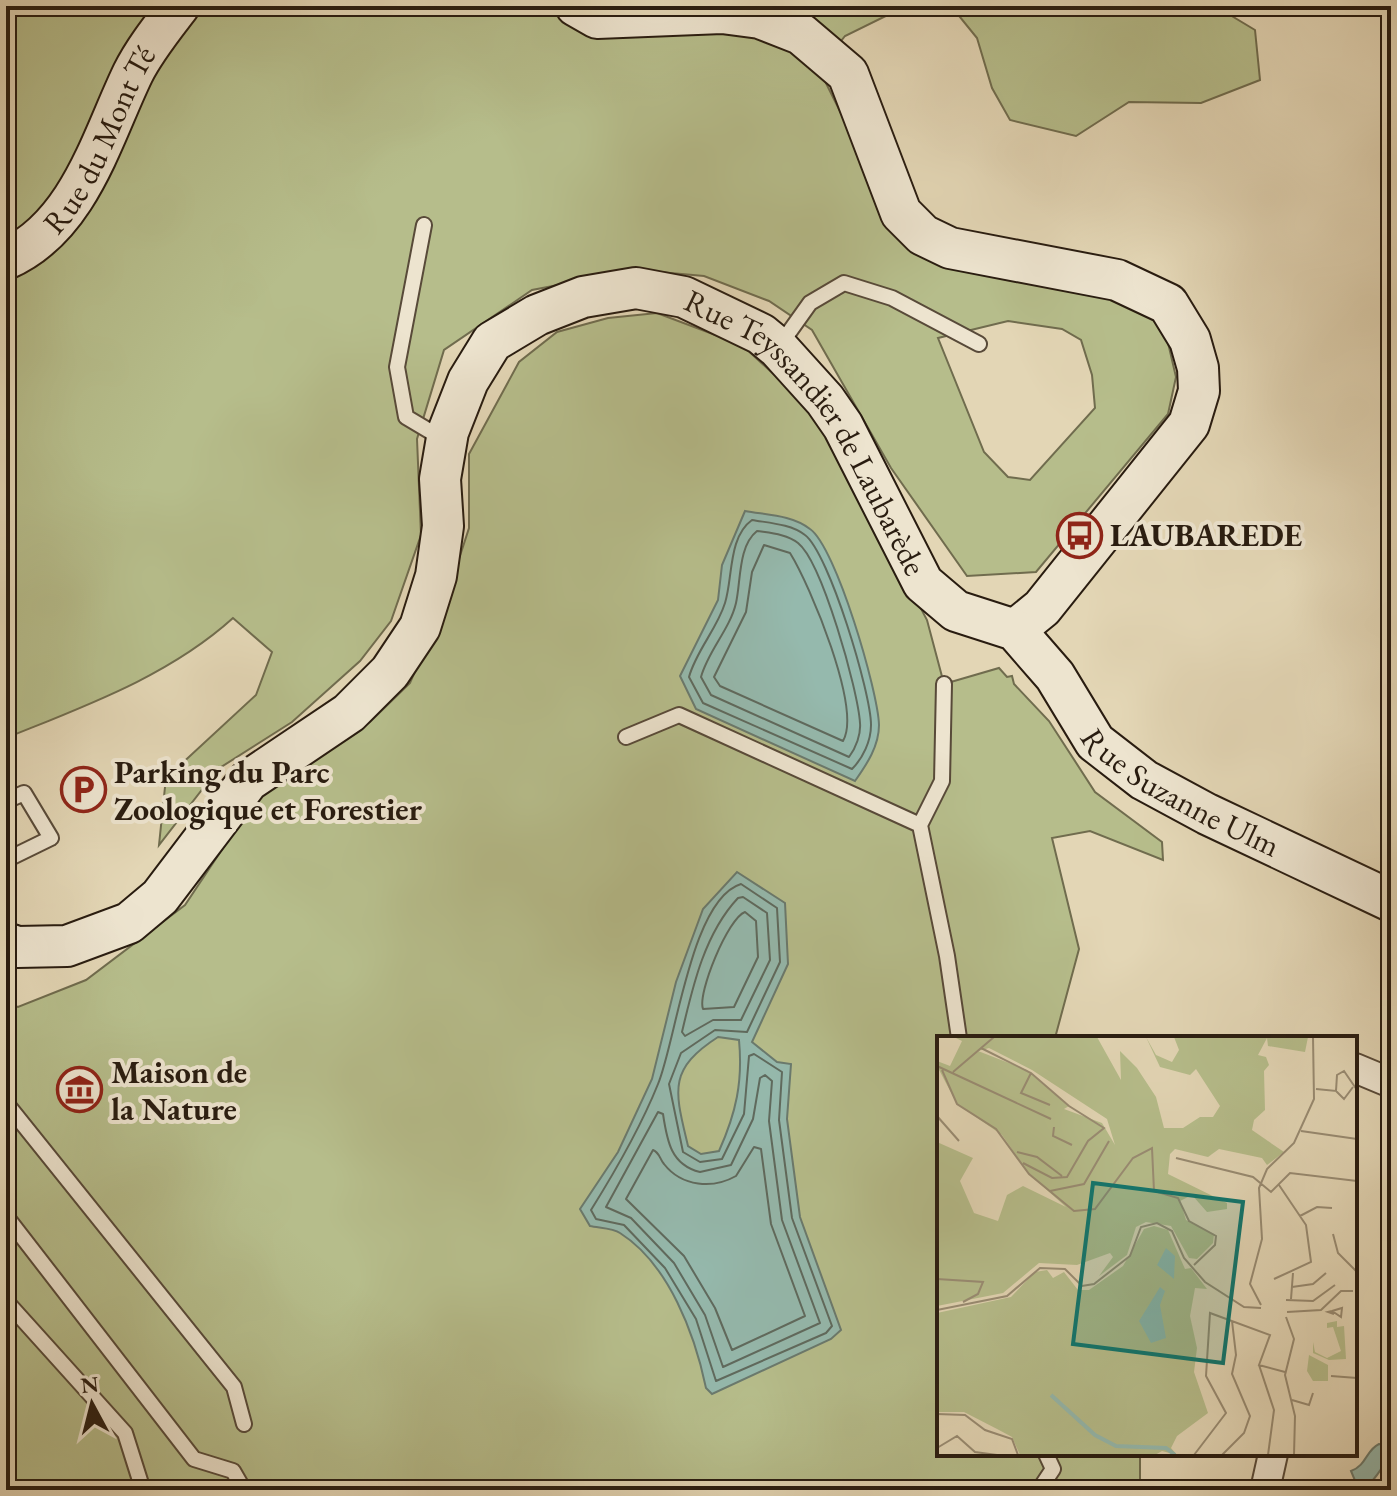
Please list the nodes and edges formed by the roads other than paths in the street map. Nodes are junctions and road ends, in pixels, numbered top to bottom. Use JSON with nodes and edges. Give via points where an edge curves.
{"nodes":[{"id":1,"x":179,"y":6,"type":"edge"},
{"id":2,"x":576,"y":6,"type":"edge"},
{"id":3,"x":424,"y":225,"type":"dead end"},
{"id":4,"x":6,"y":259,"type":"edge"},
{"id":5,"x":979,"y":344,"type":"dead end"},
{"id":6,"x":778,"y":348,"type":"junction"},
{"id":7,"x":447,"y":442,"type":"junction"},
{"id":8,"x":1015,"y":630,"type":"junction"},
{"id":9,"x":944,"y":684,"type":"dead end"},
{"id":10,"x":626,"y":737,"type":"dead end"},
{"id":11,"x":6,"y":801,"type":"edge"},
{"id":12,"x":920,"y":825,"type":"junction"},
{"id":13,"x":6,"y":860,"type":"edge"},
{"id":14,"x":1391,"y":901,"type":"edge"},
{"id":15,"x":6,"y":943,"type":"edge"},
{"id":16,"x":959,"y":1036,"type":"edge"},
{"id":17,"x":1357,"y":1069,"type":"edge"},
{"id":18,"x":1391,"y":1083,"type":"edge"},
{"id":19,"x":6,"y":1103,"type":"edge"},
{"id":20,"x":6,"y":1216,"type":"edge"},
{"id":21,"x":6,"y":1301,"type":"edge"},
{"id":22,"x":244,"y":1424,"type":"dead end"},
{"id":23,"x":1047,"y":1456,"type":"edge"},
{"id":24,"x":1273,"y":1456,"type":"edge"},
{"id":25,"x":143,"y":1490,"type":"edge"},
{"id":26,"x":244,"y":1490,"type":"edge"},
{"id":27,"x":1047,"y":1490,"type":"edge"},
{"id":28,"x":1265,"y":1490,"type":"edge"}],
"edges":[{"from":1,"to":4,"type":"main road","name":"Rue du Mont Té","via":[[135,70],[81,186],[48,230]]},
{"from":2,"to":8,"type":"main road","via":[[597,18],[722,13],[760,18],[801,34],[848,74],[901,213],[923,235],[950,248],[1117,280],[1168,304],[1190,340],[1198,368],[1199,391],[1189,424],[1042,608]]},
{"from":3,"to":7,"type":"lane","via":[[397,367],[406,417]]},
{"from":5,"to":6,"type":"lane","via":[[892,298],[844,283],[810,303]]},
{"from":6,"to":7,"type":"main road","name":"Rue Teyssandier de Laubarède","via":[[761,334],[684,297],[636,288],[583,297],[537,315],[492,342],[468,381]]},
{"from":6,"to":8,"type":"main road","name":"Rue Teyssandier de Laubarède","via":[[843,426],[923,583],[956,611]]},
{"from":7,"to":15,"type":"main road","name":"Rue Teyssandier de Laubarède","via":[[436,576],[420,627],[390,672],[349,713],[248,781],[160,897],[129,923],[67,946]]},
{"from":8,"to":14,"type":"main road","name":"Rue Suzanne Ulm","via":[[1055,676],[1095,742],[1144,780]]},
{"from":9,"to":12,"type":"lane","via":[[942,781]]},
{"from":10,"to":12,"type":"lane","via":[[679,715]]},
{"from":11,"to":13,"type":"lane","via":[[24,793],[51,838]]},
{"from":12,"to":16,"type":"lane"},
{"from":17,"to":18,"type":"street"},
{"from":19,"to":22,"type":"lane","via":[[234,1387]]},
{"from":20,"to":26,"type":"lane","via":[[194,1459],[233,1471]]},
{"from":21,"to":25,"type":"lane","via":[[125,1433]]},
{"from":23,"to":27,"type":"lane","via":[[1053,1469],[1043,1484]]},
{"from":24,"to":28,"type":"street"}]}
